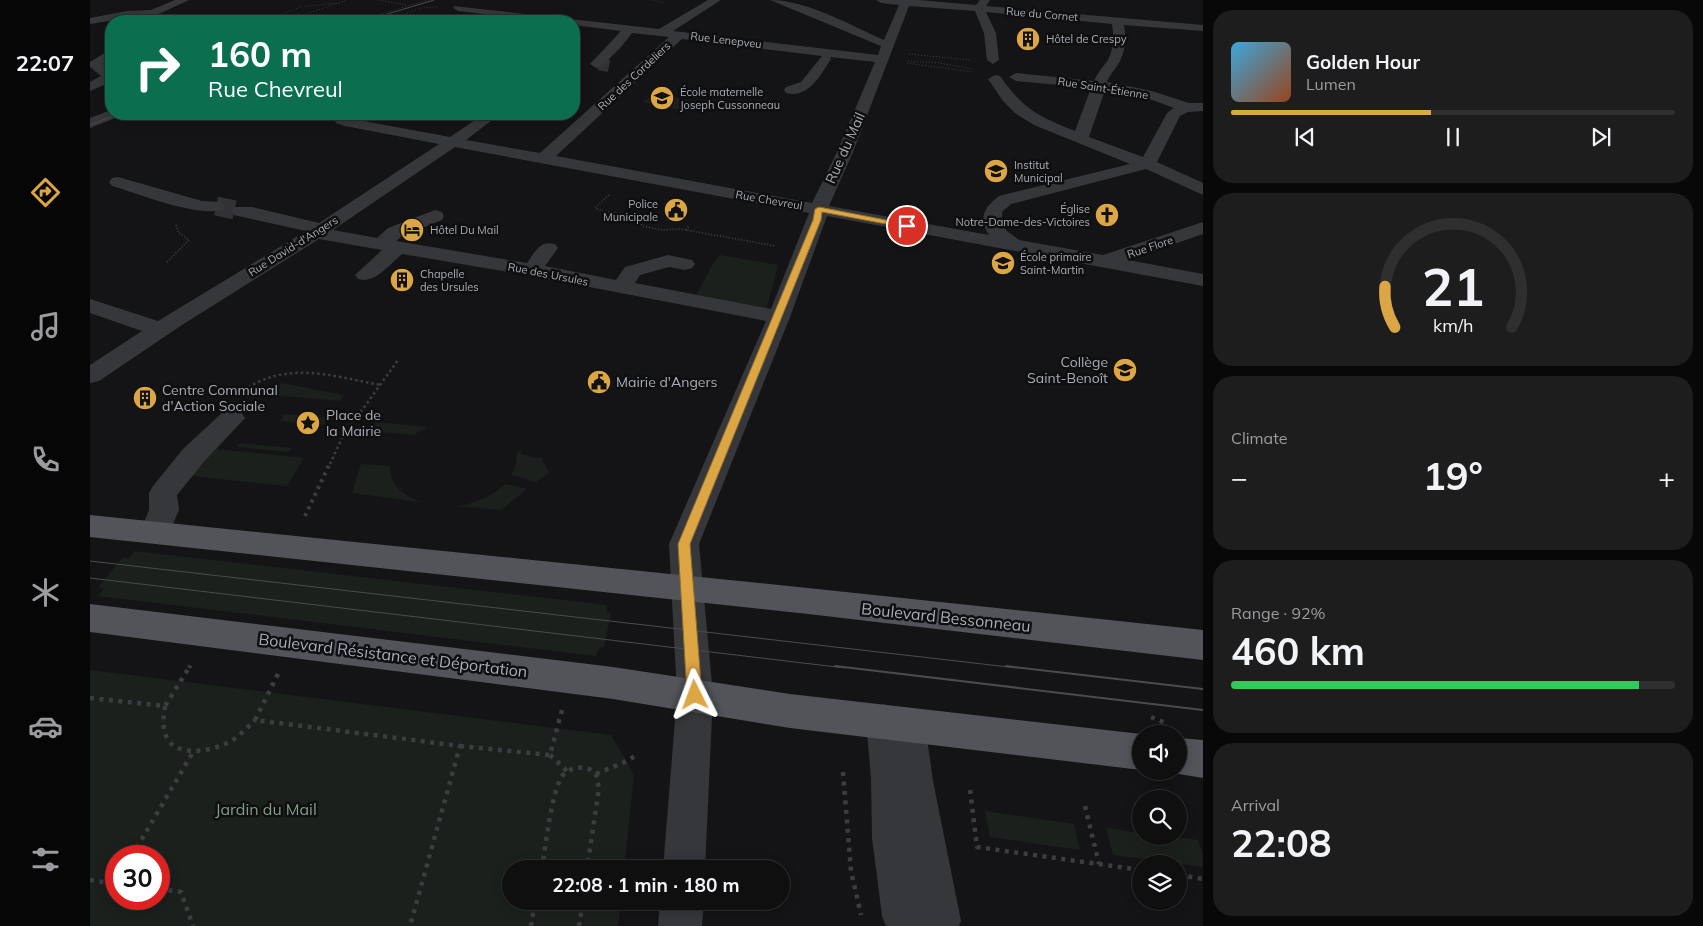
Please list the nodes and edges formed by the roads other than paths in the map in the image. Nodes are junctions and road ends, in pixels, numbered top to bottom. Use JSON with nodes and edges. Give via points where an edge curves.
{"nodes":[{"id":1,"x":184,"y":0,"type":"edge"},
{"id":2,"x":716,"y":0,"type":"edge"},
{"id":3,"x":775,"y":0,"type":"edge"},
{"id":4,"x":881,"y":0,"type":"edge"},
{"id":5,"x":905,"y":1,"type":"edge"},
{"id":6,"x":537,"y":4,"type":"dead end"},
{"id":7,"x":982,"y":4,"type":"edge"},
{"id":8,"x":458,"y":8,"type":"road end"},
{"id":9,"x":150,"y":14,"type":"joint"},
{"id":10,"x":514,"y":14,"type":"junction"},
{"id":11,"x":122,"y":15,"type":"edge"},
{"id":12,"x":522,"y":15,"type":"edge"},
{"id":13,"x":105,"y":18,"type":"edge"},
{"id":14,"x":826,"y":19,"type":"junction"},
{"id":15,"x":90,"y":21,"type":"edge"},
{"id":16,"x":848,"y":21,"type":"dead end"},
{"id":17,"x":580,"y":22,"type":"edge"},
{"id":18,"x":1118,"y":22,"type":"dead end"},
{"id":19,"x":629,"y":28,"type":"junction"},
{"id":20,"x":1203,"y":28,"type":"edge"},
{"id":21,"x":662,"y":32,"type":"junction"},
{"id":22,"x":680,"y":34,"type":"junction"},
{"id":23,"x":882,"y":43,"type":"dead end"},
{"id":24,"x":96,"y":46,"type":"dead end"},
{"id":25,"x":105,"y":47,"type":"edge"},
{"id":26,"x":827,"y":56,"type":"junction"},
{"id":27,"x":105,"y":57,"type":"edge"},
{"id":28,"x":878,"y":59,"type":"dead end"},
{"id":29,"x":993,"y":60,"type":"dead end"},
{"id":30,"x":580,"y":64,"type":"tunnel mouth"},
{"id":31,"x":625,"y":69,"type":"tunnel mouth"},
{"id":32,"x":640,"y":72,"type":"junction"},
{"id":33,"x":105,"y":73,"type":"edge"},
{"id":34,"x":994,"y":77,"type":"road end"},
{"id":35,"x":1016,"y":77,"type":"road end"},
{"id":36,"x":105,"y":80,"type":"edge"},
{"id":37,"x":1099,"y":86,"type":"junction"},
{"id":38,"x":90,"y":89,"type":"edge"},
{"id":39,"x":791,"y":90,"type":"dead end"},
{"id":40,"x":104,"y":95,"type":"dead end"},
{"id":41,"x":1195,"y":108,"type":"edge"},
{"id":42,"x":105,"y":117,"type":"edge"},
{"id":43,"x":341,"y":120,"type":"edge"},
{"id":44,"x":485,"y":120,"type":"edge"},
{"id":45,"x":1039,"y":122,"type":"junction"},
{"id":46,"x":90,"y":123,"type":"edge"},
{"id":47,"x":1023,"y":131,"type":"dead end"},
{"id":48,"x":1080,"y":139,"type":"junction"},
{"id":49,"x":453,"y":142,"type":"junction"},
{"id":50,"x":543,"y":159,"type":"junction"},
{"id":51,"x":1148,"y":164,"type":"junction"},
{"id":52,"x":118,"y":182,"type":"dead end"},
{"id":53,"x":1203,"y":190,"type":"edge"},
{"id":54,"x":216,"y":206,"type":"tunnel mouth"},
{"id":55,"x":819,"y":209,"type":"junction"},
{"id":56,"x":240,"y":211,"type":"tunnel mouth"},
{"id":57,"x":434,"y":216,"type":"dead end"},
{"id":58,"x":1203,"y":228,"type":"edge"},
{"id":59,"x":319,"y":231,"type":"junction"},
{"id":60,"x":389,"y":245,"type":"junction"},
{"id":61,"x":1013,"y":245,"type":"junction"},
{"id":62,"x":495,"y":248,"type":"dead end"},
{"id":63,"x":548,"y":248,"type":"dead end"},
{"id":64,"x":471,"y":259,"type":"junction"},
{"id":65,"x":1097,"y":261,"type":"junction"},
{"id":66,"x":685,"y":264,"type":"dead end"},
{"id":67,"x":532,"y":270,"type":"junction"},
{"id":68,"x":365,"y":275,"type":"dead end"},
{"id":69,"x":1203,"y":280,"type":"edge"},
{"id":70,"x":622,"y":288,"type":"junction"},
{"id":71,"x":90,"y":306,"type":"edge"},
{"id":72,"x":779,"y":317,"type":"junction"},
{"id":73,"x":158,"y":329,"type":"junction"},
{"id":74,"x":90,"y":376,"type":"edge"},
{"id":75,"x":232,"y":418,"type":"dead end"},
{"id":76,"x":90,"y":526,"type":"edge"},
{"id":77,"x":155,"y":532,"type":"junction"},
{"id":78,"x":688,"y":590,"type":"junction"},
{"id":79,"x":90,"y":618,"type":"edge"},
{"id":80,"x":1203,"y":645,"type":"edge"},
{"id":81,"x":695,"y":695,"type":"junction"},
{"id":82,"x":895,"y":722,"type":"junction"},
{"id":83,"x":1132,"y":751,"type":"edge"},
{"id":84,"x":1187,"y":757,"type":"edge"},
{"id":85,"x":1203,"y":759,"type":"edge"},
{"id":86,"x":685,"y":860,"type":"edge"},
{"id":87,"x":681,"y":910,"type":"edge"},
{"id":88,"x":921,"y":918,"type":"dead end"},
{"id":89,"x":680,"y":926,"type":"edge"}],
"edges":[{"from":1,"to":9,"type":"street"},
{"from":2,"to":21,"type":"street"},
{"from":3,"to":14,"type":"street"},
{"from":4,"to":5,"type":"street","name":"Rue du Cornet"},
{"from":5,"to":7,"type":"street","name":"Rue du Cornet"},
{"from":5,"to":55,"type":"street","name":"Rue du Mail"},
{"from":6,"to":10,"type":"street"},
{"from":7,"to":20,"type":"street","name":"Rue du Cornet"},
{"from":7,"to":29,"type":"street"},
{"from":8,"to":10,"type":"street","name":"Rue Lenepveu"},
{"from":9,"to":11,"type":"street"},
{"from":10,"to":12,"type":"street","name":"Rue Lenepveu"},
{"from":13,"to":15,"type":"street"},
{"from":14,"to":16,"type":"street"},
{"from":14,"to":23,"type":"street"},
{"from":17,"to":19,"type":"street","name":"Rue Lenepveu"},
{"from":18,"to":37,"type":"street","via":[[1120,40],[1114,60],[1104,72]]},
{"from":19,"to":21,"type":"street","name":"Rue Lenepveu"},
{"from":19,"to":30,"type":"street","via":[[598,64]]},
{"from":21,"to":22,"type":"street","name":"Rue Lenepveu"},
{"from":22,"to":26,"type":"street","name":"Rue Lenepveu"},
{"from":22,"to":32,"type":"street","name":"Rue des Cordeliers"},
{"from":24,"to":25,"type":"street"},
{"from":26,"to":28,"type":"street","name":"Rue Lenepveu"},
{"from":26,"to":39,"type":"street","via":[[806,85]]},
{"from":27,"to":33,"type":"street","via":[[95,64]]},
{"from":31,"to":32,"type":"street"},
{"from":32,"to":50,"type":"street","name":"Rue des Cordeliers"},
{"from":34,"to":45,"type":"street","via":[[1020,110]]},
{"from":35,"to":37,"type":"street","name":"Rue Saint-Étienne"},
{"from":36,"to":38,"type":"street"},
{"from":37,"to":41,"type":"street","name":"Rue Saint-Étienne","via":[[1166,98]]},
{"from":37,"to":48,"type":"street"},
{"from":38,"to":40,"type":"street"},
{"from":41,"to":51,"type":"street","via":[[1174,113]]},
{"from":42,"to":46,"type":"street"},
{"from":43,"to":49,"type":"street","name":"Rue Chevreul"},
{"from":44,"to":49,"type":"street","name":"Rue David-d'Angers"},
{"from":45,"to":47,"type":"street","via":[[1024,126]]},
{"from":45,"to":48,"type":"street"},
{"from":48,"to":51,"type":"street"},
{"from":49,"to":50,"type":"street","name":"Rue Chevreul"},
{"from":49,"to":59,"type":"street","name":"Rue David-d'Angers"},
{"from":50,"to":55,"type":"street","name":"Rue Chevreul"},
{"from":51,"to":53,"type":"street"},
{"from":51,"to":61,"type":"street","via":[[1005,200],[996,208],[992,223],[999,235]]},
{"from":52,"to":54,"type":"street","via":[[201,206]]},
{"from":55,"to":61,"type":"street","name":"Rue Chevreul"},
{"from":55,"to":72,"type":"street","name":"Rue du Mail"},
{"from":56,"to":59,"type":"street","name":"Rue des Ursules"},
{"from":57,"to":60,"type":"street","via":[[394,232]]},
{"from":58,"to":65,"type":"street","name":"Rue Flore","via":[[1117,258]]},
{"from":59,"to":60,"type":"street","name":"Rue des Ursules"},
{"from":59,"to":73,"type":"street","name":"Rue David-d'Angers"},
{"from":60,"to":64,"type":"street","name":"Rue des Ursules"},
{"from":60,"to":68,"type":"street"},
{"from":61,"to":65,"type":"street","name":"Rue Chevreul"},
{"from":62,"to":64,"type":"street","via":[[481,250]]},
{"from":63,"to":67,"type":"street"},
{"from":64,"to":67,"type":"street","name":"Rue des Ursules"},
{"from":65,"to":69,"type":"street","name":"Rue Chevreul"},
{"from":66,"to":70,"type":"street","via":[[668,261],[632,271]]},
{"from":67,"to":70,"type":"street","name":"Rue des Ursules"},
{"from":70,"to":72,"type":"street","name":"Rue des Ursules","via":[[657,299]]},
{"from":71,"to":73,"type":"street"},
{"from":72,"to":78,"type":"street","name":"Rue du Mail","via":[[684,544]]},
{"from":73,"to":74,"type":"street","name":"Rue David-d'Angers"},
{"from":75,"to":77,"type":"street","via":[[193,456],[163,493],[164,510]]},
{"from":76,"to":77,"type":"main road"},
{"from":77,"to":78,"type":"main road"},
{"from":78,"to":80,"type":"main road","name":"Boulevard Bessonneau"},
{"from":78,"to":81,"type":"street","name":"Rue du Mail"},
{"from":79,"to":81,"type":"main road","name":"Boulevard Résistance et Déportation"},
{"from":81,"to":82,"type":"main road","via":[[790,711]]},
{"from":81,"to":86,"type":"street","name":"Rue du Mail"},
{"from":82,"to":83,"type":"main road"},
{"from":82,"to":88,"type":"street","via":[[913,781]]},
{"from":84,"to":85,"type":"main road"},
{"from":87,"to":89,"type":"street"}]}
